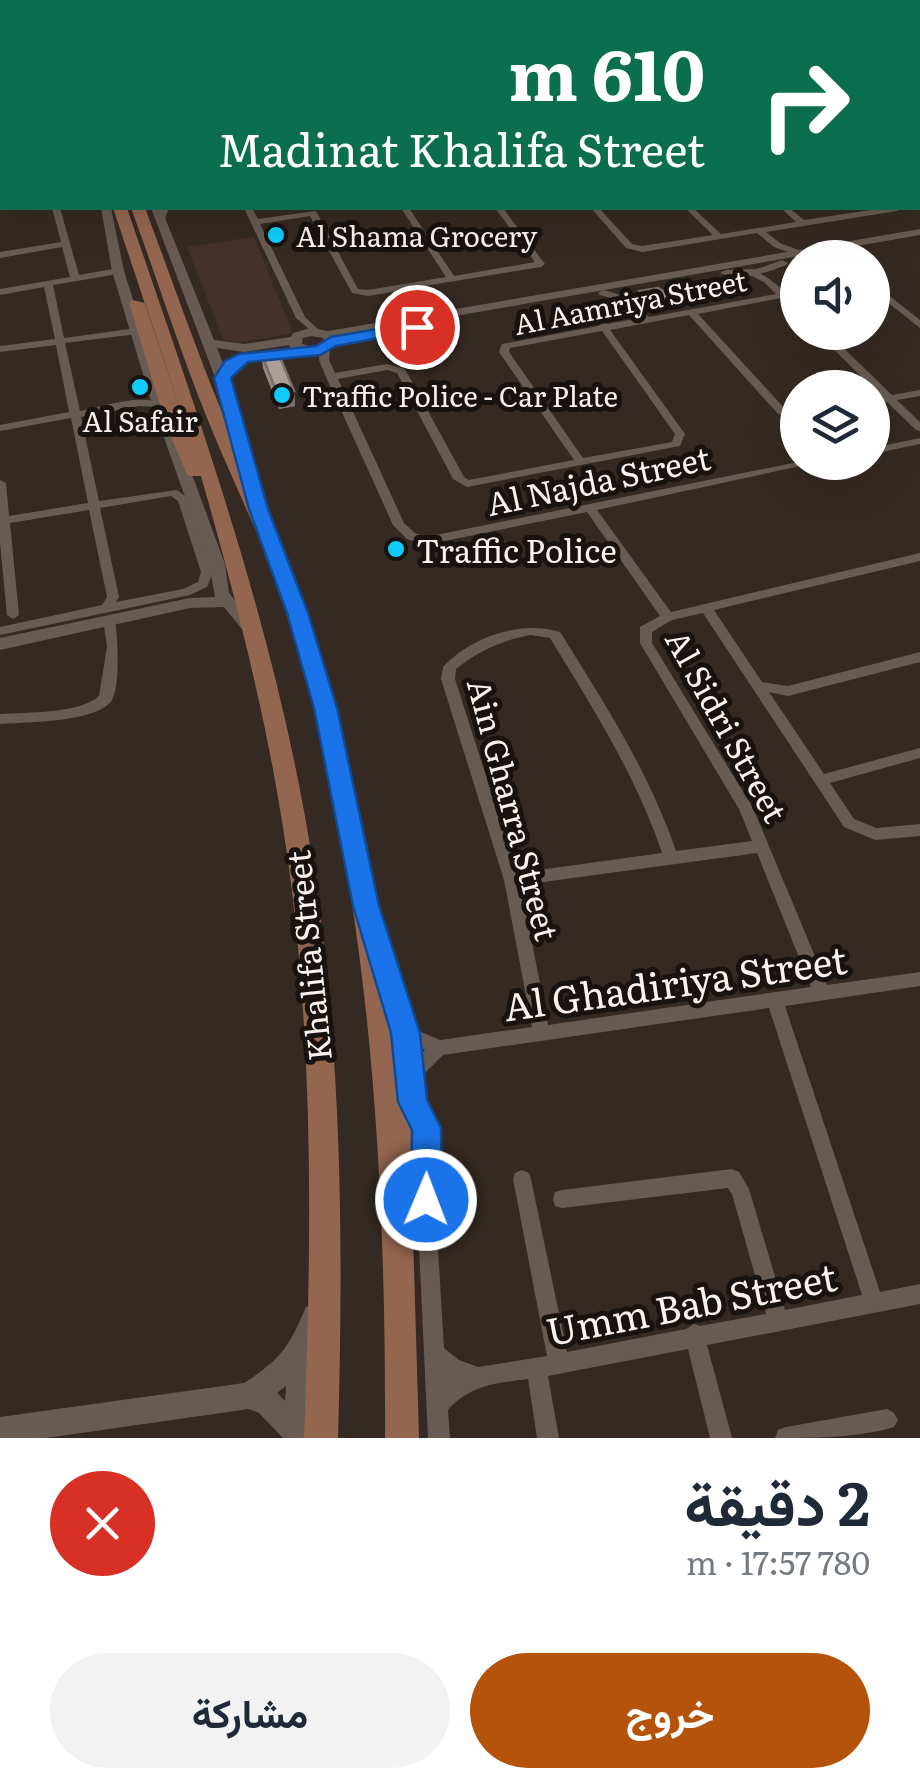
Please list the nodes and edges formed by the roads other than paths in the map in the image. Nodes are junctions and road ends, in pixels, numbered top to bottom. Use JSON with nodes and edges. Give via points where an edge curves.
{"nodes":[{"id":1,"x":57,"y":210,"type":"edge"},
{"id":2,"x":107,"y":210,"type":"edge"},
{"id":3,"x":121,"y":210,"type":"edge"},
{"id":4,"x":139,"y":210,"type":"edge"},
{"id":5,"x":249,"y":210,"type":"edge"},
{"id":6,"x":406,"y":210,"type":"edge"},
{"id":7,"x":500,"y":210,"type":"edge"},
{"id":8,"x":597,"y":210,"type":"edge"},
{"id":9,"x":691,"y":210,"type":"edge"},
{"id":10,"x":787,"y":210,"type":"edge"},
{"id":11,"x":884,"y":210,"type":"edge"},
{"id":12,"x":160,"y":211,"type":"edge"},
{"id":13,"x":255,"y":222,"type":"junction"},
{"id":14,"x":802,"y":223,"type":"junction"},
{"id":15,"x":759,"y":230,"type":"junction"},
{"id":16,"x":114,"y":236,"type":"junction"},
{"id":17,"x":719,"y":236,"type":"junction"},
{"id":18,"x":920,"y":236,"type":"edge"},
{"id":19,"x":890,"y":241,"type":"edge"},
{"id":20,"x":66,"y":244,"type":"junction"},
{"id":21,"x":890,"y":244,"type":"edge"},
{"id":22,"x":777,"y":251,"type":"junction"},
{"id":23,"x":780,"y":252,"type":"edge"},
{"id":24,"x":0,"y":255,"type":"edge"},
{"id":25,"x":780,"y":262,"type":"edge"},
{"id":26,"x":756,"y":269,"type":"junction"},
{"id":27,"x":118,"y":270,"type":"junction"},
{"id":28,"x":75,"y":279,"type":"junction"},
{"id":29,"x":452,"y":280,"type":"junction"},
{"id":30,"x":48,"y":284,"type":"junction"},
{"id":31,"x":407,"y":288,"type":"junction"},
{"id":32,"x":0,"y":292,"type":"edge"},
{"id":33,"x":629,"y":294,"type":"junction"},
{"id":34,"x":780,"y":294,"type":"edge"},
{"id":35,"x":780,"y":296,"type":"edge"},
{"id":36,"x":890,"y":300,"type":"edge"},
{"id":37,"x":418,"y":308,"type":"junction"},
{"id":38,"x":691,"y":312,"type":"junction"},
{"id":39,"x":441,"y":314,"type":"junction"},
{"id":40,"x":301,"y":318,"type":"junction"},
{"id":41,"x":646,"y":319,"type":"junction"},
{"id":42,"x":408,"y":320,"type":"junction"},
{"id":43,"x":135,"y":326,"type":"junction"},
{"id":44,"x":604,"y":326,"type":"junction"},
{"id":45,"x":920,"y":326,"type":"edge"},
{"id":46,"x":59,"y":340,"type":"junction"},
{"id":47,"x":208,"y":342,"type":"junction"},
{"id":48,"x":325,"y":343,"type":"junction"},
{"id":49,"x":300,"y":344,"type":"junction"},
{"id":50,"x":0,"y":349,"type":"edge"},
{"id":51,"x":839,"y":350,"type":"edge"},
{"id":52,"x":860,"y":370,"type":"edge"},
{"id":53,"x":332,"y":377,"type":"junction"},
{"id":54,"x":222,"y":378,"type":"junction"},
{"id":55,"x":920,"y":393,"type":"edge"},
{"id":56,"x":157,"y":399,"type":"junction"},
{"id":57,"x":890,"y":399,"type":"edge"},
{"id":58,"x":890,"y":400,"type":"edge"},
{"id":59,"x":780,"y":410,"type":"edge"},
{"id":60,"x":73,"y":415,"type":"junction"},
{"id":61,"x":0,"y":428,"type":"edge"},
{"id":62,"x":920,"y":428,"type":"edge"},
{"id":63,"x":920,"y":441,"type":"edge"},
{"id":64,"x":890,"y":447,"type":"edge"},
{"id":65,"x":581,"y":463,"type":"junction"},
{"id":66,"x":780,"y":469,"type":"edge"},
{"id":67,"x":0,"y":483,"type":"edge"},
{"id":68,"x":214,"y":500,"type":"junction"},
{"id":69,"x":94,"y":504,"type":"junction"},
{"id":70,"x":590,"y":508,"type":"junction"},
{"id":71,"x":258,"y":509,"type":"junction"},
{"id":72,"x":3,"y":521,"type":"edge"},
{"id":73,"x":920,"y":558,"type":"edge"},
{"id":74,"x":218,"y":584,"type":"junction"},
{"id":75,"x":225,"y":602,"type":"junction"},
{"id":76,"x":190,"y":604,"type":"junction"},
{"id":77,"x":706,"y":608,"type":"junction"},
{"id":78,"x":108,"y":614,"type":"junction"},
{"id":79,"x":13,"y":615,"type":"junction"},
{"id":80,"x":668,"y":617,"type":"junction"},
{"id":81,"x":33,"y":624,"type":"junction"},
{"id":82,"x":251,"y":629,"type":"junction"},
{"id":83,"x":0,"y":635,"type":"edge"},
{"id":84,"x":920,"y":657,"type":"edge"},
{"id":85,"x":760,"y":686,"type":"junction"},
{"id":86,"x":788,"y":690,"type":"junction"},
{"id":87,"x":774,"y":708,"type":"junction"},
{"id":88,"x":0,"y":719,"type":"edge"},
{"id":89,"x":920,"y":753,"type":"edge"},
{"id":90,"x":823,"y":780,"type":"junction"},
{"id":91,"x":920,"y":830,"type":"edge"},
{"id":92,"x":762,"y":846,"type":"junction"},
{"id":93,"x":671,"y":858,"type":"junction"},
{"id":94,"x":512,"y":880,"type":"junction"},
{"id":95,"x":366,"y":906,"type":"junction"},
{"id":96,"x":920,"y":979,"type":"edge"},
{"id":97,"x":822,"y":994,"type":"junction"},
{"id":98,"x":775,"y":1000,"type":"junction"},
{"id":99,"x":541,"y":1032,"type":"junction"},
{"id":100,"x":406,"y":1033,"type":"junction"},
{"id":101,"x":439,"y":1048,"type":"junction"},
{"id":102,"x":412,"y":1091,"type":"junction"},
{"id":103,"x":522,"y":1179,"type":"dead end"},
{"id":104,"x":562,"y":1200,"type":"dead end"},
{"id":105,"x":397,"y":1220,"type":"junction"},
{"id":106,"x":326,"y":1288,"type":"junction"},
{"id":107,"x":920,"y":1294,"type":"edge"},
{"id":108,"x":874,"y":1302,"type":"junction"},
{"id":109,"x":778,"y":1319,"type":"junction"},
{"id":110,"x":694,"y":1334,"type":"junction"},
{"id":111,"x":301,"y":1352,"type":"junction"},
{"id":112,"x":436,"y":1354,"type":"junction"},
{"id":113,"x":559,"y":1364,"type":"junction"},
{"id":114,"x":536,"y":1368,"type":"junction"},
{"id":115,"x":474,"y":1375,"type":"junction"},
{"id":116,"x":249,"y":1396,"type":"junction"},
{"id":117,"x":438,"y":1406,"type":"junction"},
{"id":118,"x":887,"y":1420,"type":"dead end"},
{"id":119,"x":0,"y":1431,"type":"edge"},
{"id":120,"x":305,"y":1436,"type":"edge"},
{"id":121,"x":402,"y":1438,"type":"edge"},
{"id":122,"x":438,"y":1438,"type":"edge"},
{"id":123,"x":548,"y":1438,"type":"edge"},
{"id":124,"x":721,"y":1438,"type":"edge"},
{"id":125,"x":786,"y":1438,"type":"edge"}],
"edges":[{"from":1,"to":20,"type":"street"},
{"from":2,"to":16,"type":"street"},
{"from":3,"to":68,"type":"main road","name":"Khalifa Street"},
{"from":4,"to":71,"type":"main road","name":"Khalifa Street","via":[[212,409]]},
{"from":5,"to":13,"type":"street","name":"Al Najda Street"},
{"from":6,"to":29,"type":"street"},
{"from":7,"to":29,"type":"street","via":[[541,264]]},
{"from":8,"to":17,"type":"street","via":[[634,248]]},
{"from":9,"to":17,"type":"street"},
{"from":10,"to":14,"type":"street"},
{"from":11,"to":14,"type":"street"},
{"from":12,"to":47,"type":"street","name":"Khalifa Street"},
{"from":13,"to":31,"type":"street","via":[[313,213],[355,290]]},
{"from":13,"to":40,"type":"street","name":"Al Najda Street"},
{"from":14,"to":15,"type":"street"},
{"from":15,"to":17,"type":"street"},
{"from":15,"to":22,"type":"street"},
{"from":16,"to":27,"type":"street"},
{"from":16,"to":68,"type":"main road","via":[[175,425]]},
{"from":18,"to":19,"type":"street"},
{"from":18,"to":21,"type":"street"},
{"from":20,"to":24,"type":"street"},
{"from":20,"to":28,"type":"street"},
{"from":22,"to":23,"type":"street"},
{"from":22,"to":26,"type":"street"},
{"from":25,"to":26,"type":"street"},
{"from":26,"to":33,"type":"street"},
{"from":26,"to":34,"type":"street"},
{"from":26,"to":39,"type":"street"},
{"from":27,"to":28,"type":"street"},
{"from":27,"to":43,"type":"street"},
{"from":28,"to":30,"type":"street"},
{"from":29,"to":31,"type":"street"},
{"from":30,"to":32,"type":"street"},
{"from":30,"to":46,"type":"street"},
{"from":31,"to":37,"type":"street"},
{"from":33,"to":41,"type":"street"},
{"from":33,"to":48,"type":"street","via":[[603,293]]},
{"from":35,"to":38,"type":"street","name":"Al Aamriya Street"},
{"from":36,"to":45,"type":"street"},
{"from":37,"to":39,"type":"street"},
{"from":37,"to":42,"type":"street"},
{"from":38,"to":41,"type":"street","name":"Al Aamriya Street"},
{"from":38,"to":59,"type":"street"},
{"from":39,"to":42,"type":"street"},
{"from":40,"to":48,"type":"street","name":"Al Najda Street"},
{"from":40,"to":49,"type":"street","name":"Al Najda Street"},
{"from":41,"to":44,"type":"street","name":"Al Aamriya Street"},
{"from":42,"to":48,"type":"street"},
{"from":43,"to":46,"type":"street"},
{"from":43,"to":56,"type":"street"},
{"from":44,"to":65,"type":"street","via":[[681,439]]},
{"from":44,"to":65,"type":"street","name":"Al Aamriya Street","via":[[504,346]]},
{"from":46,"to":50,"type":"street"},
{"from":46,"to":60,"type":"street"},
{"from":47,"to":49,"type":"street","via":[[244,348]]},
{"from":47,"to":54,"type":"street","name":"Khalifa Street"},
{"from":48,"to":49,"type":"street"},
{"from":48,"to":49,"type":"street"},
{"from":48,"to":53,"type":"street","name":"Al Najda Street"},
{"from":49,"to":54,"type":"street","via":[[244,358]]},
{"from":51,"to":52,"type":"street"},
{"from":53,"to":65,"type":"street","via":[[387,367],[401,371],[467,484]]},
{"from":53,"to":70,"type":"street","name":"Al Najda Street","via":[[399,526],[410,536],[437,541]]},
{"from":54,"to":71,"type":"street","name":"Khalifa Street"},
{"from":55,"to":57,"type":"street"},
{"from":56,"to":60,"type":"street"},
{"from":56,"to":74,"type":"street","via":[[217,564]]},
{"from":58,"to":62,"type":"street"},
{"from":60,"to":61,"type":"street"},
{"from":60,"to":69,"type":"street"},
{"from":63,"to":64,"type":"street"},
{"from":66,"to":70,"type":"street","name":"Al Najda Street"},
{"from":67,"to":72,"type":"street"},
{"from":68,"to":82,"type":"main road","name":"Khalifa Street"},
{"from":69,"to":72,"type":"street"},
{"from":69,"to":78,"type":"street","via":[[113,596]]},
{"from":69,"to":78,"type":"street","via":[[173,492],[183,499],[206,578],[186,592]]},
{"from":70,"to":80,"type":"street","name":"Al Sidri Street"},
{"from":71,"to":95,"type":"main road","name":"Khalifa Street","via":[[326,708]]},
{"from":72,"to":79,"type":"street"},
{"from":73,"to":77,"type":"street"},
{"from":74,"to":75,"type":"street"},
{"from":74,"to":76,"type":"street"},
{"from":75,"to":76,"type":"street"},
{"from":75,"to":82,"type":"street"},
{"from":76,"to":78,"type":"street"},
{"from":77,"to":80,"type":"street"},
{"from":77,"to":85,"type":"street"},
{"from":78,"to":81,"type":"street"},
{"from":78,"to":83,"type":"street"},
{"from":78,"to":88,"type":"street","via":[[113,647],[99,706]]},
{"from":79,"to":81,"type":"street"},
{"from":79,"to":83,"type":"street"},
{"from":80,"to":92,"type":"street","name":"Al Sidri Street","via":[[649,624],[646,643],[731,780]]},
{"from":81,"to":83,"type":"street"},
{"from":82,"to":106,"type":"main road","name":"Khalifa Street","via":[[292,813],[311,950]]},
{"from":84,"to":86,"type":"street"},
{"from":85,"to":86,"type":"street"},
{"from":85,"to":87,"type":"street"},
{"from":86,"to":87,"type":"street"},
{"from":87,"to":90,"type":"street"},
{"from":89,"to":90,"type":"street"},
{"from":90,"to":91,"type":"street","via":[[844,818],[861,831]]},
{"from":92,"to":93,"type":"street"},
{"from":92,"to":97,"type":"street","name":"Al Sidri Street"},
{"from":93,"to":94,"type":"street"},
{"from":93,"to":94,"type":"street","name":"Ain Gharra Street","via":[[661,823],[621,746],[554,634],[536,629],[459,658],[448,679]]},
{"from":94,"to":99,"type":"street","name":"Ain Gharra Street"},
{"from":95,"to":100,"type":"street","name":"Khalifa Street"},
{"from":95,"to":105,"type":"main road","name":"Khalifa Street"},
{"from":96,"to":97,"type":"street","name":"Al Ghadiriya Street"},
{"from":97,"to":98,"type":"street","name":"Al Ghadiriya Street"},
{"from":98,"to":99,"type":"street","name":"Al Ghadiriya Street"},
{"from":98,"to":108,"type":"street"},
{"from":99,"to":101,"type":"street","name":"Al Ghadiriya Street"},
{"from":100,"to":101,"type":"street"},
{"from":100,"to":102,"type":"street","name":"Khalifa Street"},
{"from":101,"to":102,"type":"street"},
{"from":102,"to":105,"type":"main road"},
{"from":102,"to":112,"type":"street","name":"Khalifa Street","via":[[428,1136]]},
{"from":103,"to":113,"type":"street"},
{"from":104,"to":109,"type":"street","via":[[732,1178]]},
{"from":105,"to":121,"type":"main road","name":"Khalifa Street"},
{"from":106,"to":111,"type":"street","name":"Khalifa Street"},
{"from":106,"to":120,"type":"main road","name":"Khalifa Street"},
{"from":107,"to":108,"type":"street","name":"Umm Bab Street"},
{"from":108,"to":109,"type":"street","name":"Umm Bab Street"},
{"from":109,"to":110,"type":"street","name":"Umm Bab Street"},
{"from":110,"to":113,"type":"street","name":"Umm Bab Street"},
{"from":110,"to":124,"type":"street"},
{"from":111,"to":116,"type":"street","name":"Khalifa Street"},
{"from":111,"to":120,"type":"street","name":"Khalifa Street"},
{"from":112,"to":115,"type":"street"},
{"from":112,"to":117,"type":"street","name":"Khalifa Street"},
{"from":113,"to":114,"type":"street","name":"Umm Bab Street"},
{"from":114,"to":115,"type":"street","name":"Umm Bab Street"},
{"from":114,"to":123,"type":"street"},
{"from":115,"to":117,"type":"street"},
{"from":116,"to":119,"type":"street"},
{"from":116,"to":120,"type":"street","via":[[268,1402]]},
{"from":117,"to":122,"type":"street","name":"Khalifa Street"},
{"from":118,"to":125,"type":"street"}]}
